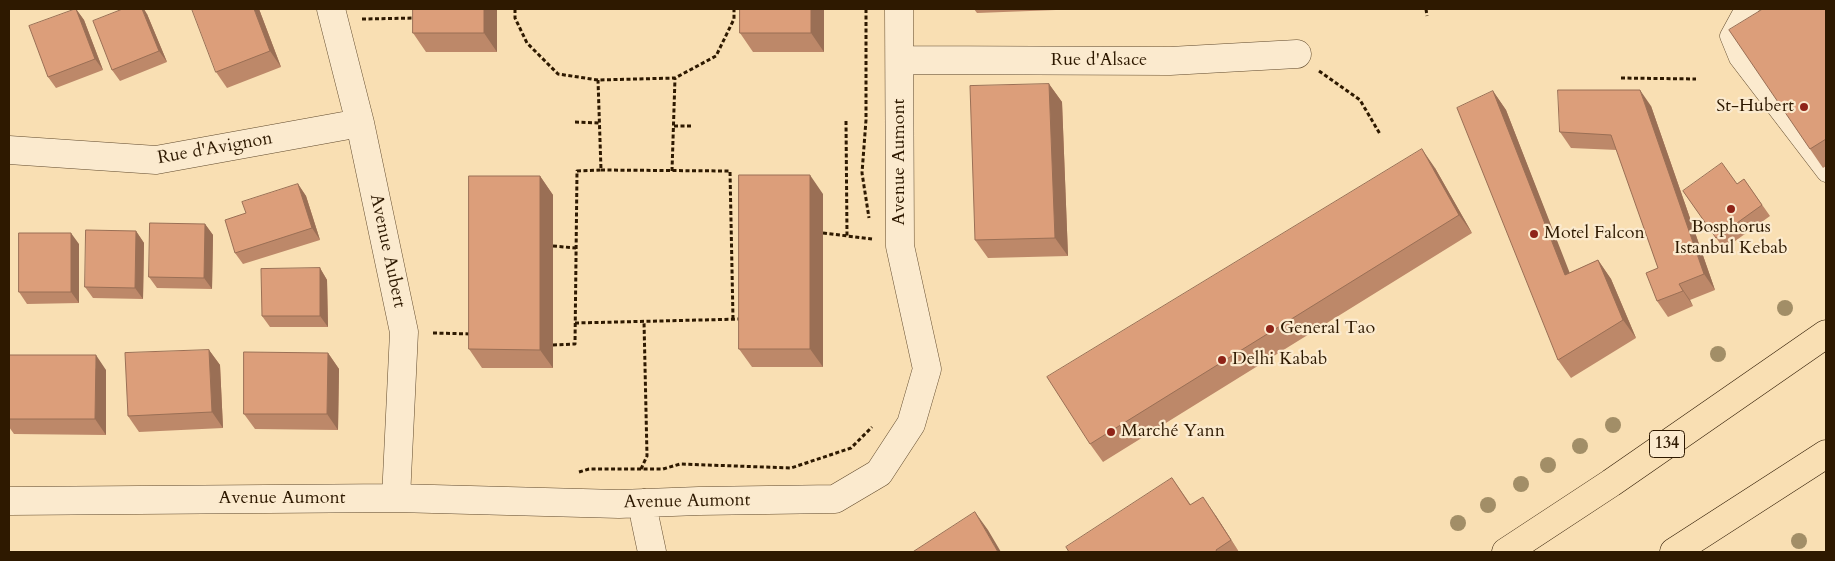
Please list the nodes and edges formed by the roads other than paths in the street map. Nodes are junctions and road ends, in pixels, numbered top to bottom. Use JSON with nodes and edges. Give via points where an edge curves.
{"nodes":[{"id":1,"x":899,"y":9,"type":"edge"},
{"id":2,"x":1750,"y":9,"type":"edge"},
{"id":3,"x":333,"y":14,"type":"edge"},
{"id":4,"x":1298,"y":54,"type":"road end"},
{"id":5,"x":900,"y":60,"type":"junction"},
{"id":6,"x":360,"y":123,"type":"junction"},
{"id":7,"x":9,"y":150,"type":"edge"},
{"id":8,"x":1826,"y":173,"type":"edge"},
{"id":9,"x":1826,"y":334,"type":"edge"},
{"id":10,"x":1826,"y":454,"type":"edge"},
{"id":11,"x":396,"y":498,"type":"junction"},
{"id":12,"x":9,"y":502,"type":"edge"},
{"id":13,"x":644,"y":503,"type":"junction"},
{"id":14,"x":652,"y":552,"type":"edge"},
{"id":15,"x":1506,"y":552,"type":"edge"},
{"id":16,"x":1674,"y":552,"type":"edge"}],
"edges":[{"from":1,"to":5,"type":"street","name":"Avenue Aumont"},
{"from":2,"to":8,"type":"lane","via":[[1741,14],[1730,36],[1738,58]]},
{"from":3,"to":6,"type":"street","name":"Avenue Aubert"},
{"from":4,"to":5,"type":"street","name":"Rue d'Alsace","via":[[1170,61]]},
{"from":5,"to":13,"type":"street","name":"Avenue Aumont","via":[[900,246],[927,369],[911,424],[879,473],[835,499]]},
{"from":6,"to":7,"type":"street","name":"Rue d'Avignon","via":[[156,160]]},
{"from":6,"to":11,"type":"street","name":"Avenue Aubert","via":[[404,332]]},
{"from":9,"to":15,"type":"main road","number":"134"},
{"from":10,"to":16,"type":"main road"},
{"from":11,"to":12,"type":"street","name":"Avenue Aumont"},
{"from":11,"to":13,"type":"street","name":"Avenue Aumont"},
{"from":13,"to":14,"type":"street"}]}
